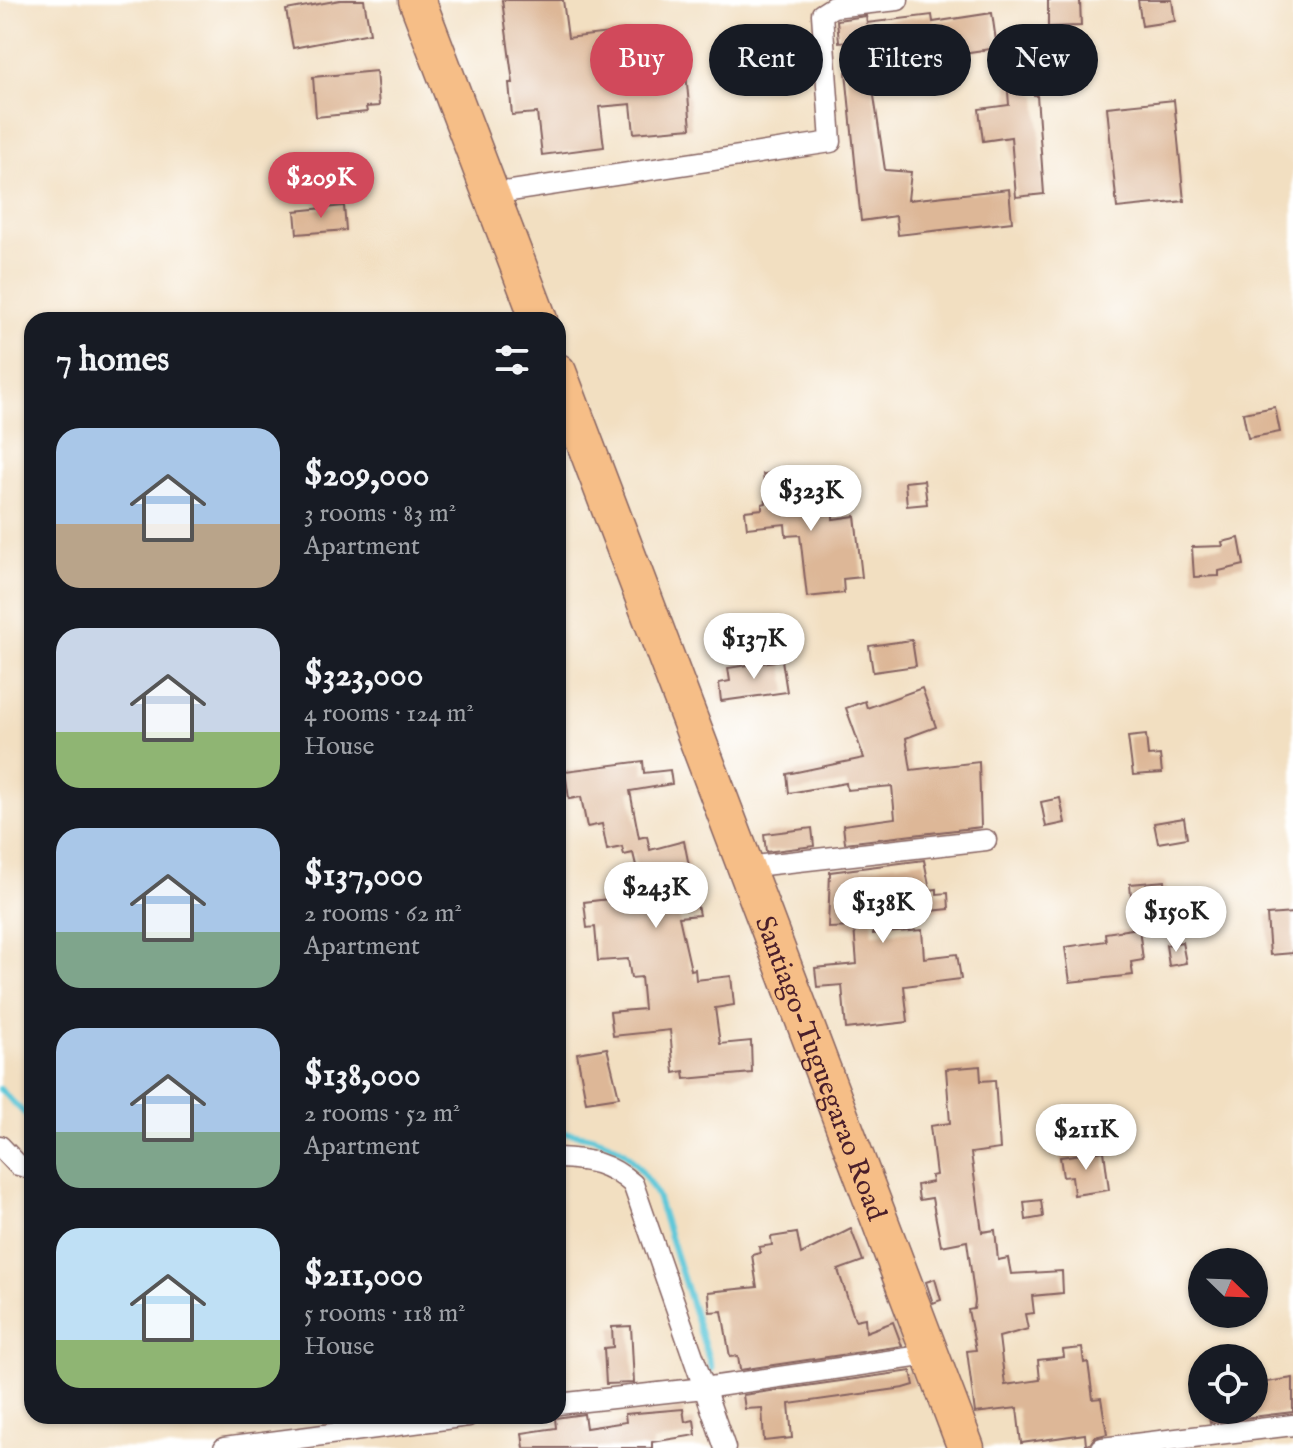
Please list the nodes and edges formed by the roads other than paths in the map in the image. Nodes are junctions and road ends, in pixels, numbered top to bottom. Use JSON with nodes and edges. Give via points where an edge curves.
{"nodes":[{"id":1,"x":417,"y":0,"type":"edge"},
{"id":2,"x":898,"y":0,"type":"edge"},
{"id":3,"x":491,"y":194,"type":"junction"},
{"id":4,"x":536,"y":312,"type":"edge"},
{"id":5,"x":566,"y":393,"type":"edge"},
{"id":6,"x":986,"y":840,"type":"dead end"},
{"id":7,"x":745,"y":867,"type":"junction"},
{"id":8,"x":0,"y":1146,"type":"edge"},
{"id":9,"x":566,"y":1159,"type":"edge"},
{"id":10,"x":24,"y":1167,"type":"edge"},
{"id":11,"x":928,"y":1355,"type":"junction"},
{"id":12,"x":704,"y":1388,"type":"junction"},
{"id":13,"x":566,"y":1403,"type":"edge"},
{"id":14,"x":407,"y":1424,"type":"edge"},
{"id":15,"x":1293,"y":1425,"type":"edge"},
{"id":16,"x":224,"y":1448,"type":"edge"},
{"id":17,"x":725,"y":1448,"type":"edge"},
{"id":18,"x":966,"y":1448,"type":"edge"},
{"id":19,"x":1102,"y":1448,"type":"edge"}],
"edges":[{"from":1,"to":3,"type":"highway"},
{"from":2,"to":3,"type":"street","via":[[833,7],[822,14],[831,142]]},
{"from":3,"to":4,"type":"highway"},
{"from":5,"to":7,"type":"highway","name":"Santiago-Tuguegarao Road"},
{"from":6,"to":7,"type":"street"},
{"from":7,"to":11,"type":"highway","name":"Santiago-Tuguegarao Road"},
{"from":8,"to":10,"type":"street"},
{"from":9,"to":12,"type":"street","via":[[614,1168],[633,1184]]},
{"from":11,"to":12,"type":"street"},
{"from":11,"to":18,"type":"highway","name":"Santiago-Tuguegarao Road"},
{"from":12,"to":13,"type":"street"},
{"from":12,"to":17,"type":"street"},
{"from":14,"to":16,"type":"street"},
{"from":15,"to":19,"type":"street"}]}
